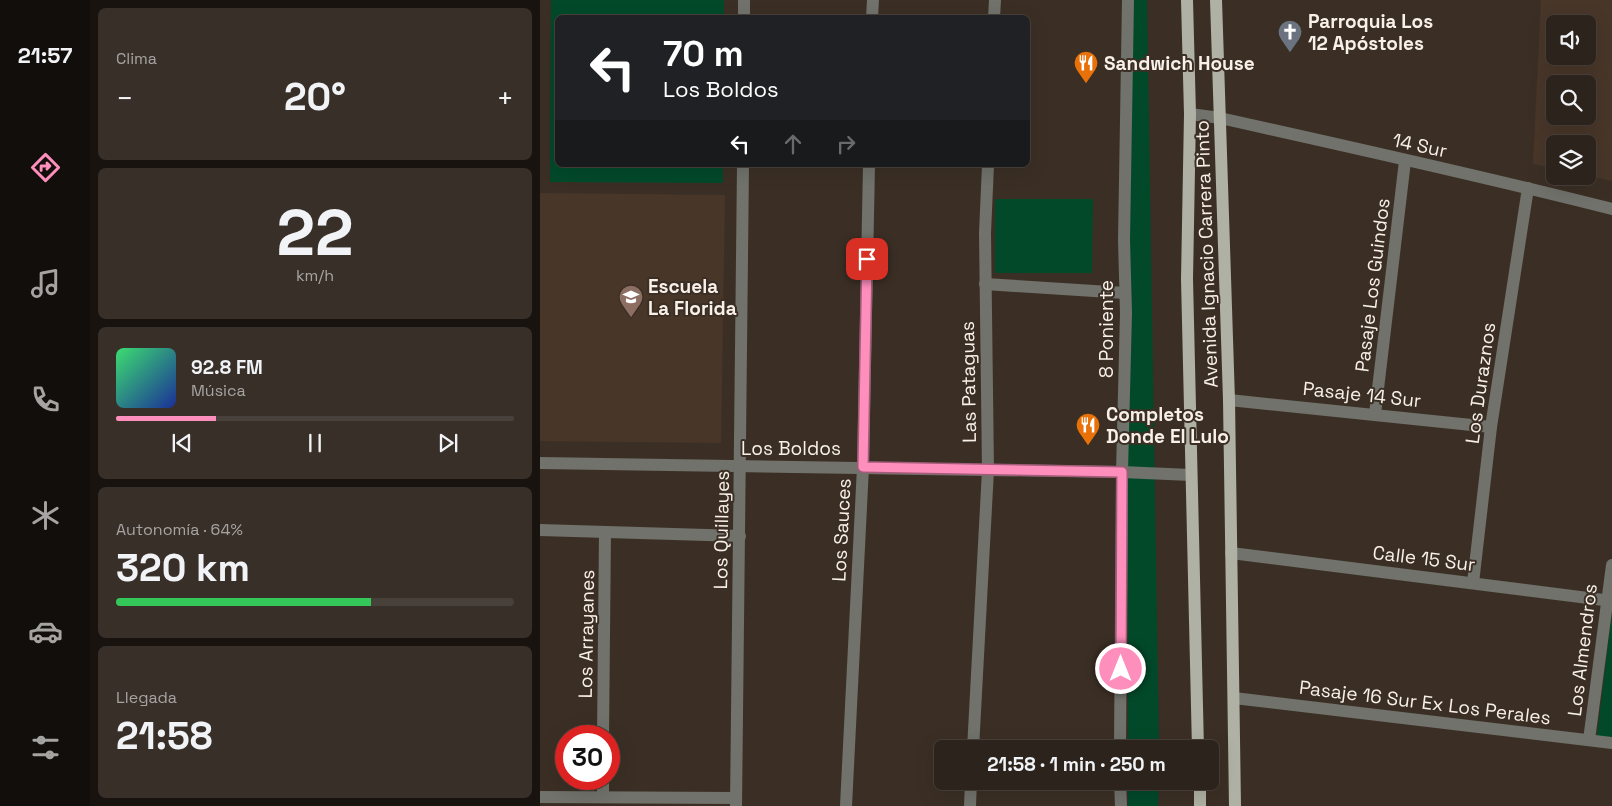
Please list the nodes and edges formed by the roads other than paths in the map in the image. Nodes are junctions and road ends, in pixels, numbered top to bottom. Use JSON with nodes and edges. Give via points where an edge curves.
{"nodes":[{"id":1,"x":744,"y":0,"type":"edge"},
{"id":2,"x":872,"y":0,"type":"edge"},
{"id":3,"x":995,"y":0,"type":"edge"},
{"id":4,"x":1128,"y":0,"type":"edge"},
{"id":5,"x":1187,"y":0,"type":"edge"},
{"id":6,"x":1216,"y":0,"type":"edge"},
{"id":7,"x":744,"y":15,"type":"edge"},
{"id":8,"x":872,"y":15,"type":"edge"},
{"id":9,"x":994,"y":15,"type":"edge"},
{"id":10,"x":1190,"y":114,"type":"junction"},
{"id":11,"x":1220,"y":118,"type":"junction"},
{"id":12,"x":1405,"y":161,"type":"junction"},
{"id":13,"x":743,"y":167,"type":"edge"},
{"id":14,"x":869,"y":167,"type":"edge"},
{"id":15,"x":988,"y":167,"type":"edge"},
{"id":16,"x":1528,"y":188,"type":"junction"},
{"id":17,"x":1612,"y":209,"type":"edge"},
{"id":18,"x":985,"y":284,"type":"junction"},
{"id":19,"x":1125,"y":293,"type":"junction"},
{"id":20,"x":1229,"y":400,"type":"junction"},
{"id":21,"x":1375,"y":414,"type":"junction"},
{"id":22,"x":1492,"y":427,"type":"junction"},
{"id":23,"x":540,"y":462,"type":"edge"},
{"id":24,"x":741,"y":467,"type":"junction"},
{"id":25,"x":863,"y":467,"type":"junction"},
{"id":26,"x":988,"y":470,"type":"junction"},
{"id":27,"x":1122,"y":472,"type":"junction"},
{"id":28,"x":1191,"y":475,"type":"junction"},
{"id":29,"x":540,"y":530,"type":"edge"},
{"id":30,"x":605,"y":532,"type":"junction"},
{"id":31,"x":740,"y":536,"type":"junction"},
{"id":32,"x":1231,"y":553,"type":"junction"},
{"id":33,"x":1612,"y":565,"type":"edge"},
{"id":34,"x":1473,"y":583,"type":"junction"},
{"id":35,"x":1610,"y":601,"type":"edge"},
{"id":36,"x":1234,"y":698,"type":"junction"},
{"id":37,"x":603,"y":725,"type":"edge"},
{"id":38,"x":973,"y":740,"type":"edge"},
{"id":39,"x":1120,"y":740,"type":"edge"},
{"id":40,"x":1198,"y":740,"type":"edge"},
{"id":41,"x":1589,"y":740,"type":"junction"},
{"id":42,"x":1612,"y":743,"type":"edge"},
{"id":43,"x":603,"y":790,"type":"edge"},
{"id":44,"x":971,"y":790,"type":"edge"},
{"id":45,"x":1120,"y":790,"type":"edge"},
{"id":46,"x":1200,"y":790,"type":"edge"},
{"id":47,"x":540,"y":797,"type":"edge"},
{"id":48,"x":603,"y":797,"type":"junction"},
{"id":49,"x":736,"y":802,"type":"edge"},
{"id":50,"x":1200,"y":804,"type":"edge"},
{"id":51,"x":846,"y":806,"type":"edge"},
{"id":52,"x":970,"y":806,"type":"edge"},
{"id":53,"x":1121,"y":806,"type":"edge"},
{"id":54,"x":1235,"y":806,"type":"edge"}],
"edges":[{"from":1,"to":7,"type":"street"},
{"from":2,"to":8,"type":"street"},
{"from":3,"to":9,"type":"street"},
{"from":4,"to":19,"type":"street","name":"8 Poniente"},
{"from":5,"to":10,"type":"main road","name":"Avenida Ignacio Carrera Pinto"},
{"from":6,"to":11,"type":"main road","name":"Avenida Ignacio Carrera Pinto"},
{"from":10,"to":11,"type":"street","name":"14 Sur"},
{"from":10,"to":28,"type":"main road","name":"Avenida Ignacio Carrera Pinto","via":[[1187,279]]},
{"from":11,"to":12,"type":"street","name":"14 Sur"},
{"from":11,"to":20,"type":"main road","name":"Avenida Ignacio Carrera Pinto"},
{"from":12,"to":16,"type":"street","name":"14 Sur"},
{"from":12,"to":21,"type":"street","name":"Pasaje Los Guindos"},
{"from":13,"to":24,"type":"street","name":"Los Quillayes"},
{"from":14,"to":25,"type":"street","name":"Los Sauces"},
{"from":15,"to":18,"type":"street","name":"Las Pataguas"},
{"from":16,"to":17,"type":"street","name":"14 Sur"},
{"from":16,"to":22,"type":"street","name":"Los Duraznos"},
{"from":18,"to":19,"type":"street"},
{"from":18,"to":26,"type":"street","name":"Las Pataguas"},
{"from":19,"to":27,"type":"street","name":"8 Poniente"},
{"from":20,"to":21,"type":"street","name":"Pasaje 14 Sur"},
{"from":20,"to":32,"type":"main road","name":"Avenida Ignacio Carrera Pinto"},
{"from":21,"to":22,"type":"street","name":"Pasaje 14 Sur"},
{"from":22,"to":34,"type":"street","name":"Los Duraznos"},
{"from":23,"to":24,"type":"street","name":"Los Boldos"},
{"from":24,"to":25,"type":"street","name":"Los Boldos"},
{"from":24,"to":31,"type":"street","name":"Los Quillayes"},
{"from":25,"to":26,"type":"street","name":"Los Boldos"},
{"from":25,"to":51,"type":"street","name":"Los Sauces"},
{"from":26,"to":27,"type":"street","name":"Los Boldos"},
{"from":26,"to":38,"type":"street","name":"Las Pataguas"},
{"from":27,"to":28,"type":"street","name":"Los Boldos"},
{"from":27,"to":39,"type":"street","name":"8 Poniente"},
{"from":28,"to":40,"type":"main road","name":"Avenida Ignacio Carrera Pinto"},
{"from":29,"to":30,"type":"street"},
{"from":30,"to":31,"type":"street"},
{"from":30,"to":37,"type":"street","name":"Los Arrayanes"},
{"from":31,"to":49,"type":"street","name":"Los Quillayes"},
{"from":32,"to":34,"type":"street","name":"Calle 15 Sur"},
{"from":32,"to":36,"type":"main road","name":"Avenida Ignacio Carrera Pinto"},
{"from":33,"to":35,"type":"street","name":"Los Almendros"},
{"from":34,"to":35,"type":"street","name":"Calle 15 Sur"},
{"from":35,"to":41,"type":"street","name":"Los Almendros"},
{"from":36,"to":41,"type":"street","name":"Pasaje 16 Sur Ex Los Perales"},
{"from":36,"to":54,"type":"main road","name":"Avenida Ignacio Carrera Pinto"},
{"from":41,"to":42,"type":"street","name":"Pasaje 16 Sur Ex Los Perales"},
{"from":43,"to":48,"type":"street"},
{"from":44,"to":52,"type":"street"},
{"from":45,"to":53,"type":"street"},
{"from":46,"to":50,"type":"main road"},
{"from":47,"to":48,"type":"street"},
{"from":48,"to":49,"type":"street"}]}
